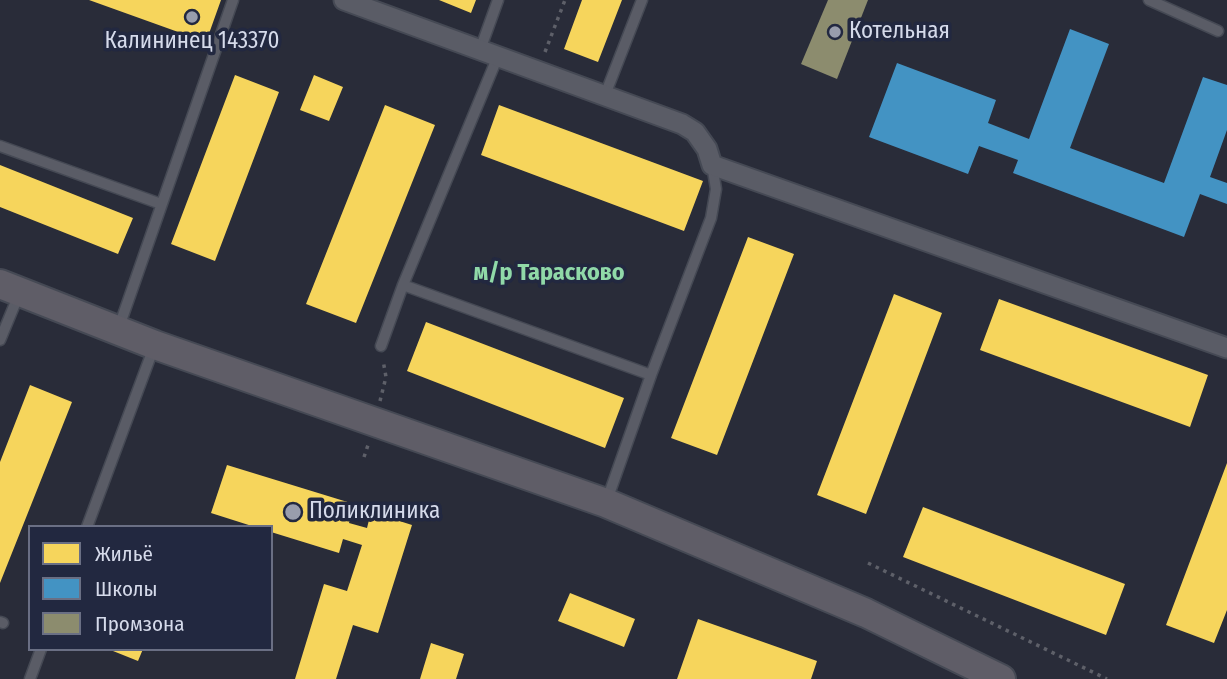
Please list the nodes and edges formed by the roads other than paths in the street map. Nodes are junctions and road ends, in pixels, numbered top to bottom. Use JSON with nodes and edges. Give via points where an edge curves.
{"nodes":[{"id":1,"x":233,"y":0,"type":"edge"},
{"id":2,"x":344,"y":0,"type":"edge"},
{"id":3,"x":498,"y":0,"type":"edge"},
{"id":4,"x":642,"y":0,"type":"edge"},
{"id":5,"x":1149,"y":0,"type":"edge"},
{"id":6,"x":1218,"y":31,"type":"dead end"},
{"id":7,"x":489,"y":53,"type":"junction"},
{"id":8,"x":605,"y":95,"type":"junction"},
{"id":9,"x":0,"y":146,"type":"edge"},
{"id":10,"x":712,"y":165,"type":"junction"},
{"id":11,"x":161,"y":204,"type":"junction"},
{"id":12,"x":403,"y":285,"type":"junction"},
{"id":13,"x":10,"y":289,"type":"edge"},
{"id":14,"x":118,"y":331,"type":"junction"},
{"id":15,"x":0,"y":340,"type":"edge"},
{"id":16,"x":155,"y":345,"type":"junction"},
{"id":17,"x":380,"y":346,"type":"dead end"},
{"id":18,"x":1227,"y":348,"type":"edge"},
{"id":19,"x":651,"y":375,"type":"junction"},
{"id":20,"x":606,"y":503,"type":"junction"},
{"id":21,"x":88,"y":525,"type":"edge"},
{"id":22,"x":40,"y":651,"type":"edge"},
{"id":23,"x":30,"y":679,"type":"edge"},
{"id":24,"x":1001,"y":679,"type":"edge"}],
"edges":[{"from":1,"to":11,"type":"lane"},
{"from":2,"to":7,"type":"street"},
{"from":3,"to":7,"type":"lane"},
{"from":4,"to":8,"type":"lane"},
{"from":5,"to":6,"type":"lane"},
{"from":7,"to":8,"type":"street"},
{"from":7,"to":12,"type":"lane"},
{"from":8,"to":10,"type":"street","via":[[695,132]]},
{"from":9,"to":11,"type":"lane"},
{"from":10,"to":18,"type":"street"},
{"from":10,"to":19,"type":"lane","via":[[716,189],[711,218]]},
{"from":11,"to":14,"type":"lane"},
{"from":12,"to":17,"type":"lane"},
{"from":12,"to":19,"type":"lane"},
{"from":13,"to":14,"type":"street"},
{"from":13,"to":15,"type":"lane"},
{"from":14,"to":16,"type":"street"},
{"from":16,"to":20,"type":"street"},
{"from":16,"to":21,"type":"lane"},
{"from":19,"to":20,"type":"lane"},
{"from":20,"to":24,"type":"street","via":[[866,613]]},
{"from":22,"to":23,"type":"lane"}]}
